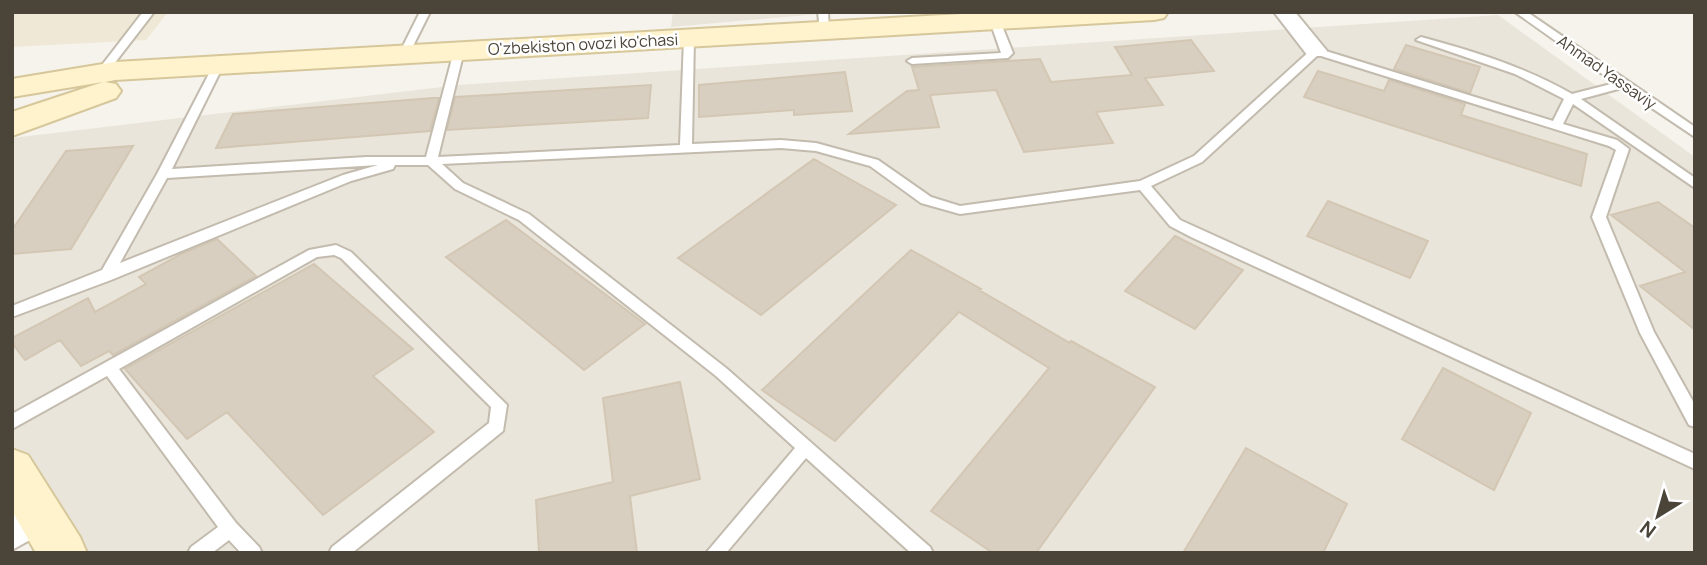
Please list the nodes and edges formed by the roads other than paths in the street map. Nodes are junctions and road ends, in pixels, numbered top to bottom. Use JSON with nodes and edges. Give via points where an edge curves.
{"nodes":[{"id":1,"x":149,"y":12,"type":"edge"},
{"id":2,"x":425,"y":12,"type":"edge"},
{"id":3,"x":1154,"y":12,"type":"edge"},
{"id":4,"x":1284,"y":12,"type":"edge"},
{"id":5,"x":1520,"y":12,"type":"edge"},
{"id":6,"x":1090,"y":14,"type":"edge"},
{"id":7,"x":916,"y":19,"type":"edge"},
{"id":8,"x":824,"y":21,"type":"edge"},
{"id":9,"x":995,"y":21,"type":"junction"},
{"id":10,"x":689,"y":38,"type":"junction"},
{"id":11,"x":1421,"y":40,"type":"dead end"},
{"id":12,"x":459,"y":51,"type":"junction"},
{"id":13,"x":1316,"y":51,"type":"junction"},
{"id":14,"x":404,"y":54,"type":"junction"},
{"id":15,"x":912,"y":61,"type":"dead end"},
{"id":16,"x":205,"y":65,"type":"junction"},
{"id":17,"x":109,"y":71,"type":"junction"},
{"id":18,"x":12,"y":76,"type":"edge"},
{"id":19,"x":1624,"y":84,"type":"junction"},
{"id":20,"x":12,"y":88,"type":"edge"},
{"id":21,"x":1570,"y":98,"type":"junction"},
{"id":22,"x":1556,"y":125,"type":"junction"},
{"id":23,"x":12,"y":126,"type":"edge"},
{"id":24,"x":1695,"y":132,"type":"edge"},
{"id":25,"x":686,"y":147,"type":"junction"},
{"id":26,"x":406,"y":161,"type":"junction"},
{"id":27,"x":431,"y":161,"type":"junction"},
{"id":28,"x":163,"y":174,"type":"junction"},
{"id":29,"x":1695,"y":184,"type":"edge"},
{"id":30,"x":1143,"y":185,"type":"junction"},
{"id":31,"x":106,"y":276,"type":"junction"},
{"id":32,"x":12,"y":312,"type":"edge"},
{"id":33,"x":109,"y":367,"type":"junction"},
{"id":34,"x":1695,"y":420,"type":"edge"},
{"id":35,"x":12,"y":422,"type":"edge"},
{"id":36,"x":805,"y":448,"type":"junction"},
{"id":37,"x":1695,"y":462,"type":"edge"},
{"id":38,"x":12,"y":468,"type":"edge"},
{"id":39,"x":230,"y":529,"type":"junction"},
{"id":40,"x":39,"y":534,"type":"edge"},
{"id":41,"x":197,"y":553,"type":"edge"},
{"id":42,"x":253,"y":553,"type":"edge"},
{"id":43,"x":338,"y":553,"type":"edge"},
{"id":44,"x":715,"y":553,"type":"edge"},
{"id":45,"x":924,"y":553,"type":"edge"}],
"edges":[{"from":1,"to":17,"type":"lane"},
{"from":2,"to":14,"type":"lane"},
{"from":3,"to":6,"type":"main road","name":"O'zbekiston ovozi ko'chasi"},
{"from":4,"to":13,"type":"street"},
{"from":5,"to":19,"type":"lane","name":"Ahmad Yassaviy"},
{"from":6,"to":9,"type":"main road","name":"O'zbekiston ovozi ko'chasi"},
{"from":7,"to":8,"type":"main road","name":"O'zbekiston ovozi ko'chasi"},
{"from":7,"to":9,"type":"main road","name":"O'zbekiston ovozi ko'chasi"},
{"from":8,"to":10,"type":"main road","name":"O'zbekiston ovozi ko'chasi"},
{"from":9,"to":15,"type":"lane","via":[[1007,53],[1004,56]]},
{"from":10,"to":12,"type":"main road","name":"O'zbekiston ovozi ko'chasi"},
{"from":10,"to":25,"type":"lane"},
{"from":11,"to":21,"type":"lane","via":[[1503,65]]},
{"from":12,"to":14,"type":"main road","name":"O'zbekiston ovozi ko'chasi"},
{"from":12,"to":27,"type":"lane"},
{"from":13,"to":22,"type":"lane"},
{"from":13,"to":30,"type":"lane","via":[[1198,159]]},
{"from":14,"to":16,"type":"main road","name":"O'zbekiston ovozi ko'chasi"},
{"from":16,"to":17,"type":"main road","name":"O'zbekiston ovozi ko'chasi"},
{"from":16,"to":23,"type":"main road","via":[[81,97]]},
{"from":16,"to":28,"type":"lane"},
{"from":17,"to":18,"type":"main road"},
{"from":17,"to":20,"type":"main road","name":"O'zbekiston ovozi ko'chasi"},
{"from":19,"to":21,"type":"lane"},
{"from":19,"to":24,"type":"lane","name":"Ahmad Yassaviy"},
{"from":21,"to":22,"type":"lane"},
{"from":21,"to":29,"type":"lane"},
{"from":22,"to":34,"type":"lane","via":[[1623,149],[1599,217],[1647,333]]},
{"from":25,"to":27,"type":"lane"},
{"from":25,"to":30,"type":"lane","via":[[816,146],[874,163],[926,200],[960,210]]},
{"from":26,"to":27,"type":"lane"},
{"from":26,"to":28,"type":"lane"},
{"from":26,"to":31,"type":"lane","via":[[347,178]]},
{"from":27,"to":36,"type":"lane","via":[[459,186],[524,217],[721,372]]},
{"from":28,"to":31,"type":"lane"},
{"from":30,"to":37,"type":"lane","via":[[1175,223],[1196,234]]},
{"from":31,"to":32,"type":"lane"},
{"from":33,"to":35,"type":"lane"},
{"from":33,"to":39,"type":"lane"},
{"from":33,"to":43,"type":"lane","via":[[314,253],[336,250],[346,255],[499,405],[496,426]]},
{"from":36,"to":44,"type":"lane"},
{"from":36,"to":45,"type":"lane"},
{"from":38,"to":40,"type":"main road"},
{"from":39,"to":41,"type":"lane"},
{"from":39,"to":42,"type":"lane"}]}
